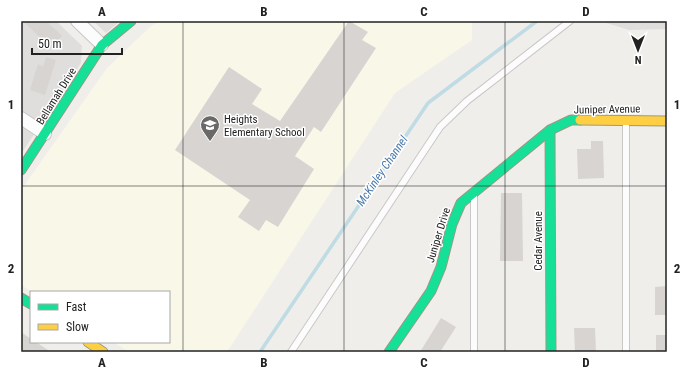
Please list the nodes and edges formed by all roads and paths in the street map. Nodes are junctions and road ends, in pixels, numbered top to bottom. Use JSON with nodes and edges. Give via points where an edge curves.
{"nodes":[{"id":1,"x":77,"y":21,"type":"edge"},
{"id":2,"x":131,"y":21,"type":"edge"},
{"id":3,"x":570,"y":21,"type":"edge"},
{"id":4,"x":102,"y":45,"type":"junction"},
{"id":5,"x":21,"y":118,"type":"edge"},
{"id":6,"x":626,"y":120,"type":"junction"},
{"id":7,"x":667,"y":121,"type":"edge"},
{"id":8,"x":550,"y":130,"type":"junction"},
{"id":9,"x":45,"y":134,"type":"junction"},
{"id":10,"x":21,"y":170,"type":"edge"},
{"id":11,"x":474,"y":192,"type":"junction"},
{"id":12,"x":21,"y":298,"type":"edge"},
{"id":13,"x":30,"y":303,"type":"edge"},
{"id":14,"x":90,"y":343,"type":"edge"},
{"id":15,"x":103,"y":352,"type":"edge"},
{"id":16,"x":291,"y":352,"type":"edge"},
{"id":17,"x":389,"y":352,"type":"edge"},
{"id":18,"x":474,"y":352,"type":"edge"},
{"id":19,"x":551,"y":352,"type":"edge"},
{"id":20,"x":626,"y":352,"type":"edge"}],
"edges":[{"from":1,"to":4,"type":"street"},
{"from":2,"to":4,"type":"street","name":"Bellamah Drive"},
{"from":3,"to":16,"type":"lane","via":[[467,101],[440,127]]},
{"from":4,"to":9,"type":"street","name":"Bellamah Drive"},
{"from":5,"to":9,"type":"street"},
{"from":6,"to":7,"type":"street","name":"Juniper Avenue"},
{"from":6,"to":8,"type":"street","name":"Juniper Avenue","via":[[571,120]]},
{"from":6,"to":20,"type":"lane"},
{"from":8,"to":11,"type":"street","name":"Juniper Drive"},
{"from":8,"to":19,"type":"street","name":"Cedar Avenue"},
{"from":9,"to":10,"type":"street","name":"Bellamah Drive"},
{"from":11,"to":17,"type":"street","name":"Juniper Drive","via":[[461,203],[431,291]]},
{"from":11,"to":18,"type":"lane"},
{"from":12,"to":13,"type":"street"},
{"from":14,"to":15,"type":"street"}]}
